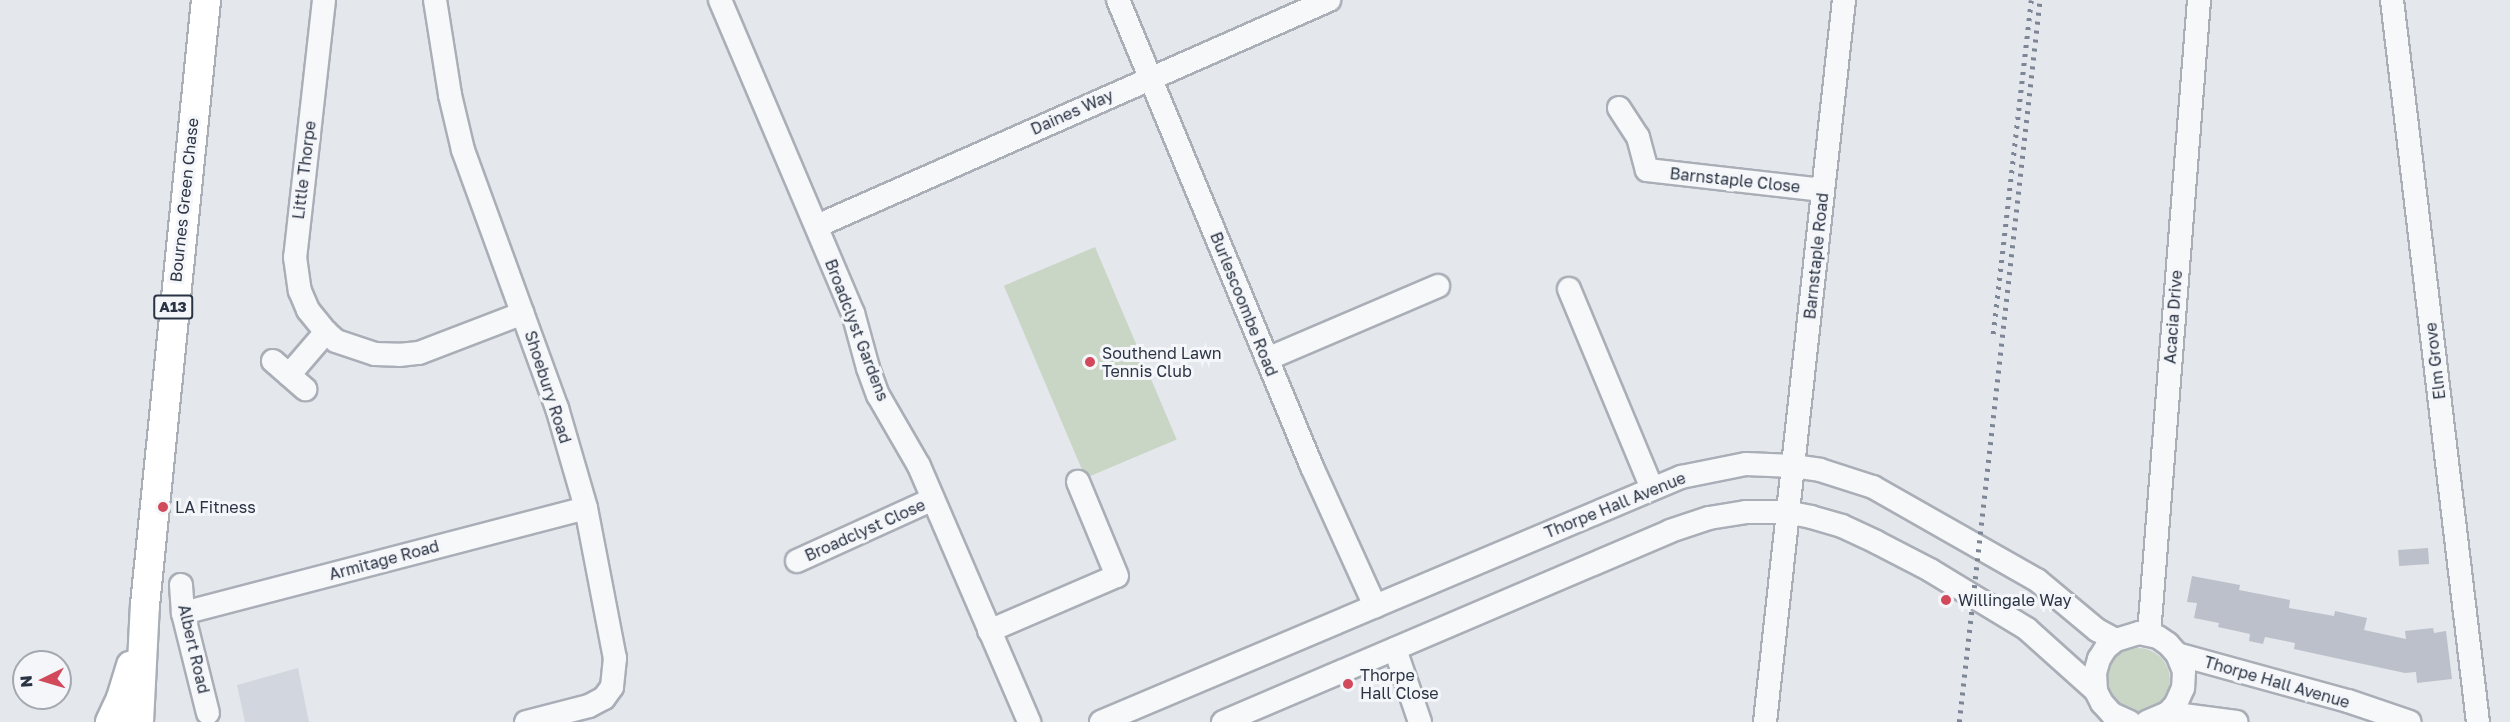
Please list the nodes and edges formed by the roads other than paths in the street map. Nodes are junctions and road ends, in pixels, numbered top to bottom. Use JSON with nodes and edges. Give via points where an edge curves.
{"nodes":[{"id":1,"x":206,"y":0,"type":"edge"},
{"id":2,"x":324,"y":0,"type":"edge"},
{"id":3,"x":435,"y":0,"type":"edge"},
{"id":4,"x":720,"y":0,"type":"edge"},
{"id":5,"x":1118,"y":0,"type":"edge"},
{"id":6,"x":1329,"y":0,"type":"edge"},
{"id":7,"x":1845,"y":0,"type":"edge"},
{"id":8,"x":2199,"y":0,"type":"edge"},
{"id":9,"x":2392,"y":0,"type":"edge"},
{"id":10,"x":1151,"y":77,"type":"junction"},
{"id":11,"x":1619,"y":108,"type":"dead end"},
{"id":12,"x":1823,"y":190,"type":"junction"},
{"id":13,"x":817,"y":226,"type":"junction"},
{"id":14,"x":1438,"y":286,"type":"dead end"},
{"id":15,"x":1569,"y":289,"type":"dead end"},
{"id":16,"x":523,"y":313,"type":"junction"},
{"id":17,"x":326,"y":332,"type":"junction"},
{"id":18,"x":1267,"y":359,"type":"junction"},
{"id":19,"x":289,"y":375,"type":"dead end"},
{"id":20,"x":1793,"y":466,"type":"junction"},
{"id":21,"x":1078,"y":482,"type":"dead end"},
{"id":22,"x":1652,"y":489,"type":"junction"},
{"id":23,"x":933,"y":499,"type":"junction"},
{"id":24,"x":585,"y":508,"type":"junction"},
{"id":25,"x":1786,"y":512,"type":"junction"},
{"id":26,"x":797,"y":561,"type":"dead end"},
{"id":27,"x":181,"y":585,"type":"dead end"},
{"id":28,"x":1376,"y":606,"type":"junction"},
{"id":29,"x":183,"y":613,"type":"junction"},
{"id":30,"x":144,"y":615,"type":"junction"},
{"id":31,"x":989,"y":631,"type":"junction"},
{"id":32,"x":2149,"y":634,"type":"junction"},
{"id":33,"x":2116,"y":640,"type":"junction"},
{"id":34,"x":1395,"y":649,"type":"junction"},
{"id":35,"x":2177,"y":654,"type":"junction"},
{"id":36,"x":2102,"y":705,"type":"edge"},
{"id":37,"x":208,"y":713,"type":"dead end"},
{"id":38,"x":2156,"y":719,"type":"edge"},
{"id":39,"x":110,"y":722,"type":"edge"},
{"id":40,"x":139,"y":722,"type":"edge"},
{"id":41,"x":526,"y":722,"type":"edge"},
{"id":42,"x":1029,"y":722,"type":"edge"},
{"id":43,"x":1101,"y":722,"type":"edge"},
{"id":44,"x":1223,"y":722,"type":"edge"},
{"id":45,"x":1420,"y":722,"type":"edge"},
{"id":46,"x":1765,"y":722,"type":"edge"},
{"id":47,"x":2130,"y":722,"type":"edge"},
{"id":48,"x":2236,"y":722,"type":"edge"},
{"id":49,"x":2410,"y":722,"type":"edge"},
{"id":50,"x":2478,"y":722,"type":"edge"}],
"edges":[{"from":1,"to":30,"type":"main road","name":"Bournes Green Chase","number":"A13"},
{"from":2,"to":17,"type":"street","name":"Little Thorpe","via":[[295,257],[300,291],[308,310]]},
{"from":3,"to":16,"type":"street","name":"Shoebury Road","via":[[450,95],[464,150]]},
{"from":4,"to":13,"type":"street","name":"Broadclyst Gardens"},
{"from":5,"to":10,"type":"street","name":"Burlescoombe Road"},
{"from":6,"to":10,"type":"street","name":"Daines Way"},
{"from":7,"to":12,"type":"street","name":"Barnstaple Road"},
{"from":8,"to":32,"type":"street","name":"Acacia Drive"},
{"from":9,"to":50,"type":"street","name":"Elm Grove"},
{"from":10,"to":13,"type":"street","name":"Daines Way"},
{"from":10,"to":18,"type":"street","name":"Burlescoombe Road"},
{"from":11,"to":12,"type":"street","name":"Barnstaple Close","via":[[1638,137],[1647,170]]},
{"from":12,"to":20,"type":"street","name":"Barnstaple Road"},
{"from":13,"to":23,"type":"street","name":"Broadclyst Gardens","via":[[853,313],[878,395],[905,437]]},
{"from":14,"to":18,"type":"street"},
{"from":15,"to":22,"type":"street"},
{"from":16,"to":17,"type":"street","name":"Little Thorpe","via":[[419,353],[399,355],[353,349]]},
{"from":16,"to":24,"type":"street","name":"Shoebury Road","via":[[557,408]]},
{"from":17,"to":19,"type":"street"},
{"from":18,"to":28,"type":"street","name":"Burlescoombe Road"},
{"from":20,"to":22,"type":"street","name":"Thorpe Hall Avenue","via":[[1746,464],[1701,472]]},
{"from":20,"to":25,"type":"street","name":"Barnstaple Road"},
{"from":20,"to":33,"type":"street","name":"Thorpe Hall Avenue","via":[[1848,477],[1892,496],[2037,580],[2091,625]]},
{"from":21,"to":31,"type":"street","via":[[1117,576]]},
{"from":22,"to":28,"type":"street","name":"Thorpe Hall Avenue"},
{"from":23,"to":26,"type":"street","name":"Broadclyst Close"},
{"from":23,"to":31,"type":"street","name":"Broadclyst Gardens"},
{"from":24,"to":29,"type":"street","name":"Armitage Road"},
{"from":24,"to":41,"type":"street","name":"Shoebury Road","via":[[615,658],[612,687],[604,698],[589,706]]},
{"from":25,"to":34,"type":"street","via":[[1746,512],[1680,528]]},
{"from":25,"to":36,"type":"street","via":[[1842,525],[1930,570],[2027,629]]},
{"from":25,"to":46,"type":"street"},
{"from":27,"to":29,"type":"street","name":"Albert Road"},
{"from":28,"to":43,"type":"street","name":"Thorpe Hall Avenue"},
{"from":29,"to":37,"type":"street","name":"Albert Road"},
{"from":30,"to":39,"type":"main road","name":"Bournes Green Chase","number":"A13","via":[[121,698]]},
{"from":30,"to":40,"type":"main road","name":"Bournes Green Chase","number":"A13"},
{"from":31,"to":42,"type":"street","name":"Broadclyst Gardens"},
{"from":32,"to":33,"type":"street"},
{"from":32,"to":35,"type":"street"},
{"from":33,"to":36,"type":"street","via":[[2099,659],[2095,674]]},
{"from":34,"to":44,"type":"street"},
{"from":34,"to":45,"type":"street"},
{"from":35,"to":38,"type":"street","via":[[2184,670],[2183,688],[2176,704]]},
{"from":35,"to":49,"type":"street","name":"Thorpe Hall Avenue"},
{"from":36,"to":47,"type":"street"},
{"from":38,"to":48,"type":"street"}]}
